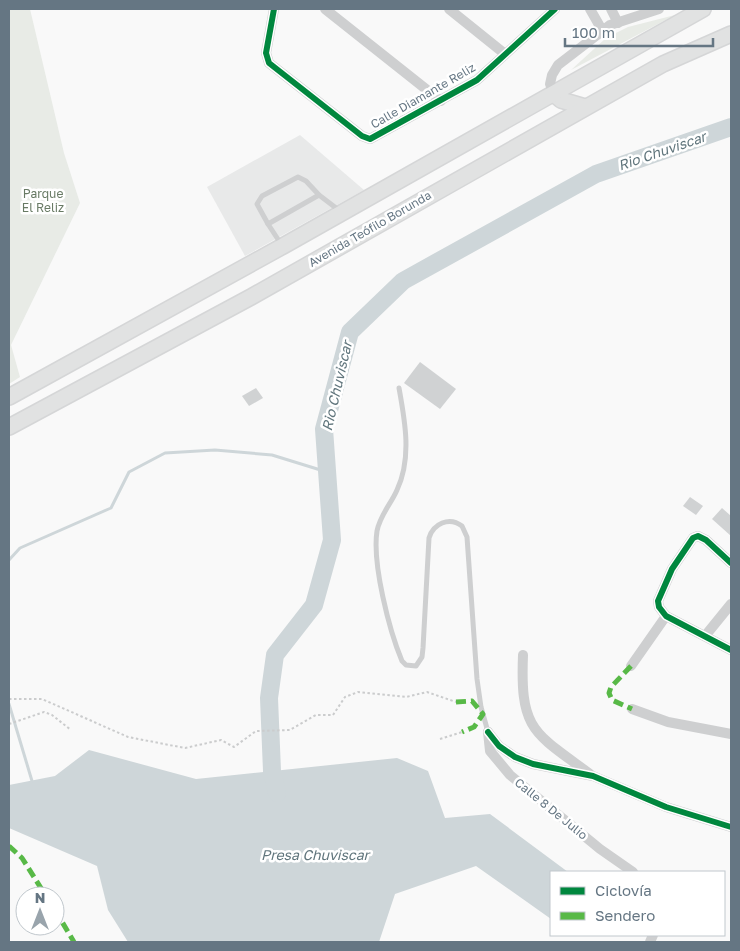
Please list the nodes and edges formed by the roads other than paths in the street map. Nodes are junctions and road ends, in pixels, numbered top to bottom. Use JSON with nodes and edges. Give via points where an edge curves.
{"nodes":[{"id":1,"x":274,"y":9,"type":"edge"},
{"id":2,"x":325,"y":9,"type":"edge"},
{"id":3,"x":449,"y":9,"type":"edge"},
{"id":4,"x":555,"y":9,"type":"edge"},
{"id":5,"x":590,"y":9,"type":"edge"},
{"id":6,"x":611,"y":9,"type":"edge"},
{"id":7,"x":659,"y":9,"type":"edge"},
{"id":8,"x":703,"y":9,"type":"edge"},
{"id":9,"x":618,"y":22,"type":"junction"},
{"id":10,"x":602,"y":30,"type":"junction"},
{"id":11,"x":731,"y":34,"type":"edge"},
{"id":12,"x":505,"y":54,"type":"junction"},
{"id":13,"x":554,"y":94,"type":"junction"},
{"id":14,"x":441,"y":101,"type":"junction"},
{"id":15,"x":585,"y":107,"type":"junction"},
{"id":16,"x":320,"y":195,"type":"junction"},
{"id":17,"x":341,"y":212,"type":"junction"},
{"id":18,"x":268,"y":224,"type":"junction"},
{"id":19,"x":283,"y":246,"type":"junction"},
{"id":20,"x":399,"y":388,"type":"dead end"},
{"id":21,"x":10,"y":394,"type":"edge"},
{"id":22,"x":25,"y":418,"type":"junction"},
{"id":23,"x":9,"y":427,"type":"edge"},
{"id":24,"x":731,"y":563,"type":"edge"},
{"id":25,"x":731,"y":604,"type":"edge"},
{"id":26,"x":666,"y":616,"type":"junction"},
{"id":27,"x":705,"y":636,"type":"junction"},
{"id":28,"x":731,"y":650,"type":"edge"},
{"id":29,"x":523,"y":655,"type":"dead end"},
{"id":30,"x":631,"y":666,"type":"dead end"},
{"id":31,"x":632,"y":709,"type":"dead end"},
{"id":32,"x":488,"y":732,"type":"junction"},
{"id":33,"x":731,"y":734,"type":"edge"},
{"id":34,"x":593,"y":776,"type":"junction"},
{"id":35,"x":731,"y":827,"type":"edge"},
{"id":36,"x":632,"y":871,"type":"edge"}],
"edges":[{"from":1,"to":14,"type":"street","name":"Calle Diamante Reliz","via":[[266,53],[269,63],[365,138],[375,138]]},
{"from":2,"to":14,"type":"street"},
{"from":3,"to":12,"type":"street"},
{"from":4,"to":12,"type":"street","name":"Calle Diamante Reliz"},
{"from":5,"to":10,"type":"street"},
{"from":6,"to":9,"type":"street"},
{"from":7,"to":9,"type":"street"},
{"from":8,"to":13,"type":"main road"},
{"from":9,"to":10,"type":"street"},
{"from":10,"to":13,"type":"street","via":[[558,64],[550,84]]},
{"from":11,"to":15,"type":"main road","name":"Avenida Teófilo Borunda","via":[[663,64]]},
{"from":12,"to":14,"type":"street","name":"Calle Diamante Reliz","via":[[477,80]]},
{"from":13,"to":15,"type":"main road","via":[[561,100]]},
{"from":13,"to":17,"type":"main road"},
{"from":15,"to":22,"type":"main road","name":"Avenida Teófilo Borunda","via":[[250,297]]},
{"from":16,"to":17,"type":"lane"},
{"from":16,"to":18,"type":"lane"},
{"from":16,"to":18,"type":"lane","via":[[298,177],[262,196],[258,204]]},
{"from":17,"to":19,"type":"main road"},
{"from":18,"to":19,"type":"lane"},
{"from":19,"to":21,"type":"main road"},
{"from":20,"to":32,"type":"lane","via":[[406,424],[403,470],[398,489],[380,520],[377,539],[377,562],[384,600],[402,661],[416,666],[423,648],[429,538],[434,526],[451,522],[462,526],[467,537],[478,688]]},
{"from":21,"to":22,"type":"main road"},
{"from":22,"to":23,"type":"main road","name":"Avenida Teófilo Borunda"},
{"from":24,"to":26,"type":"street","via":[[698,536],[689,543],[659,596],[659,607]]},
{"from":25,"to":27,"type":"street"},
{"from":26,"to":27,"type":"street"},
{"from":26,"to":30,"type":"street"},
{"from":27,"to":28,"type":"street"},
{"from":29,"to":34,"type":"street","via":[[525,710],[531,725]]},
{"from":31,"to":33,"type":"street","via":[[668,722]]},
{"from":32,"to":34,"type":"street","via":[[499,746],[515,757],[533,764]]},
{"from":32,"to":36,"type":"street","name":"Calle 8 De Julio","via":[[490,751],[510,775]]},
{"from":34,"to":35,"type":"street","via":[[666,807]]}]}
